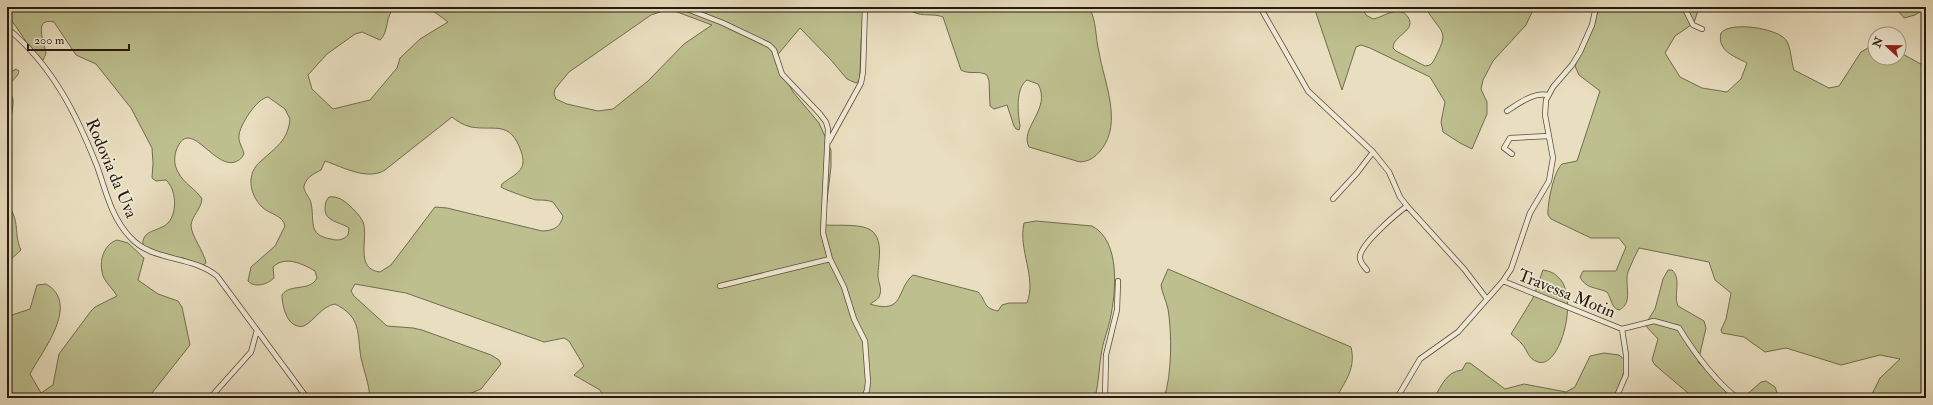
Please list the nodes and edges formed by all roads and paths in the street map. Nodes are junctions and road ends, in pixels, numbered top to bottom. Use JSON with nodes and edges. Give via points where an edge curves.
{"nodes":[{"id":1,"x":682,"y":7,"type":"edge"},
{"id":2,"x":865,"y":7,"type":"edge"},
{"id":3,"x":1260,"y":7,"type":"edge"},
{"id":4,"x":1596,"y":7,"type":"edge"},
{"id":5,"x":1684,"y":7,"type":"edge"},
{"id":6,"x":7,"y":28,"type":"edge"},
{"id":7,"x":1702,"y":29,"type":"dead end"},
{"id":8,"x":1548,"y":95,"type":"junction"},
{"id":9,"x":1508,"y":110,"type":"dead end"},
{"id":10,"x":1548,"y":136,"type":"junction"},
{"id":11,"x":828,"y":142,"type":"junction"},
{"id":12,"x":1373,"y":152,"type":"junction"},
{"id":13,"x":1512,"y":154,"type":"dead end"},
{"id":14,"x":1334,"y":199,"type":"dead end"},
{"id":15,"x":1407,"y":206,"type":"junction"},
{"id":16,"x":830,"y":258,"type":"junction"},
{"id":17,"x":1367,"y":270,"type":"dead end"},
{"id":18,"x":1118,"y":281,"type":"dead end"},
{"id":19,"x":1503,"y":281,"type":"junction"},
{"id":20,"x":720,"y":286,"type":"dead end"},
{"id":21,"x":1487,"y":299,"type":"junction"},
{"id":22,"x":1622,"y":329,"type":"junction"},
{"id":23,"x":258,"y":330,"type":"junction"},
{"id":24,"x":210,"y":398,"type":"edge"},
{"id":25,"x":307,"y":398,"type":"edge"},
{"id":26,"x":864,"y":398,"type":"edge"},
{"id":27,"x":1105,"y":398,"type":"edge"},
{"id":28,"x":1397,"y":398,"type":"edge"},
{"id":29,"x":1616,"y":398,"type":"edge"},
{"id":30,"x":1737,"y":398,"type":"edge"}],
"edges":[{"from":1,"to":11,"type":"street","via":[[769,45],[774,50],[782,74],[826,122]]},
{"from":2,"to":11,"type":"street","via":[[861,82]]},
{"from":3,"to":12,"type":"street","via":[[1308,91]]},
{"from":4,"to":8,"type":"street","via":[[1592,25],[1580,52]]},
{"from":5,"to":7,"type":"street","via":[[1692,25]]},
{"from":6,"to":23,"type":"street","name":"Rodovia da Uva","via":[[32,51],[62,90],[96,165],[112,210],[127,234],[149,251],[197,264],[214,274]]},
{"from":8,"to":9,"type":"street","via":[[1538,94]]},
{"from":8,"to":10,"type":"street","via":[[1545,115]]},
{"from":10,"to":13,"type":"street","via":[[1510,138],[1504,148]]},
{"from":10,"to":19,"type":"street","via":[[1553,158],[1549,181],[1530,212],[1513,264]]},
{"from":11,"to":16,"type":"street","via":[[823,233]]},
{"from":12,"to":14,"type":"street"},
{"from":12,"to":15,"type":"street","via":[[1389,172]]},
{"from":15,"to":17,"type":"street","via":[[1365,247],[1360,260]]},
{"from":15,"to":21,"type":"street","via":[[1464,269]]},
{"from":16,"to":20,"type":"street"},
{"from":16,"to":26,"type":"street","via":[[865,342],[868,382]]},
{"from":18,"to":27,"type":"street","via":[[1117,310],[1106,356]]},
{"from":19,"to":21,"type":"street"},
{"from":19,"to":22,"type":"street","name":"Travessa Motin"},
{"from":21,"to":28,"type":"street","via":[[1458,332],[1420,359]]},
{"from":22,"to":29,"type":"street","via":[[1626,374]]},
{"from":22,"to":30,"type":"street","via":[[1654,321],[1679,328],[1695,354],[1717,380]]},
{"from":23,"to":24,"type":"street","via":[[251,352]]},
{"from":23,"to":25,"type":"street","name":"Rodovia da Uva"}]}
